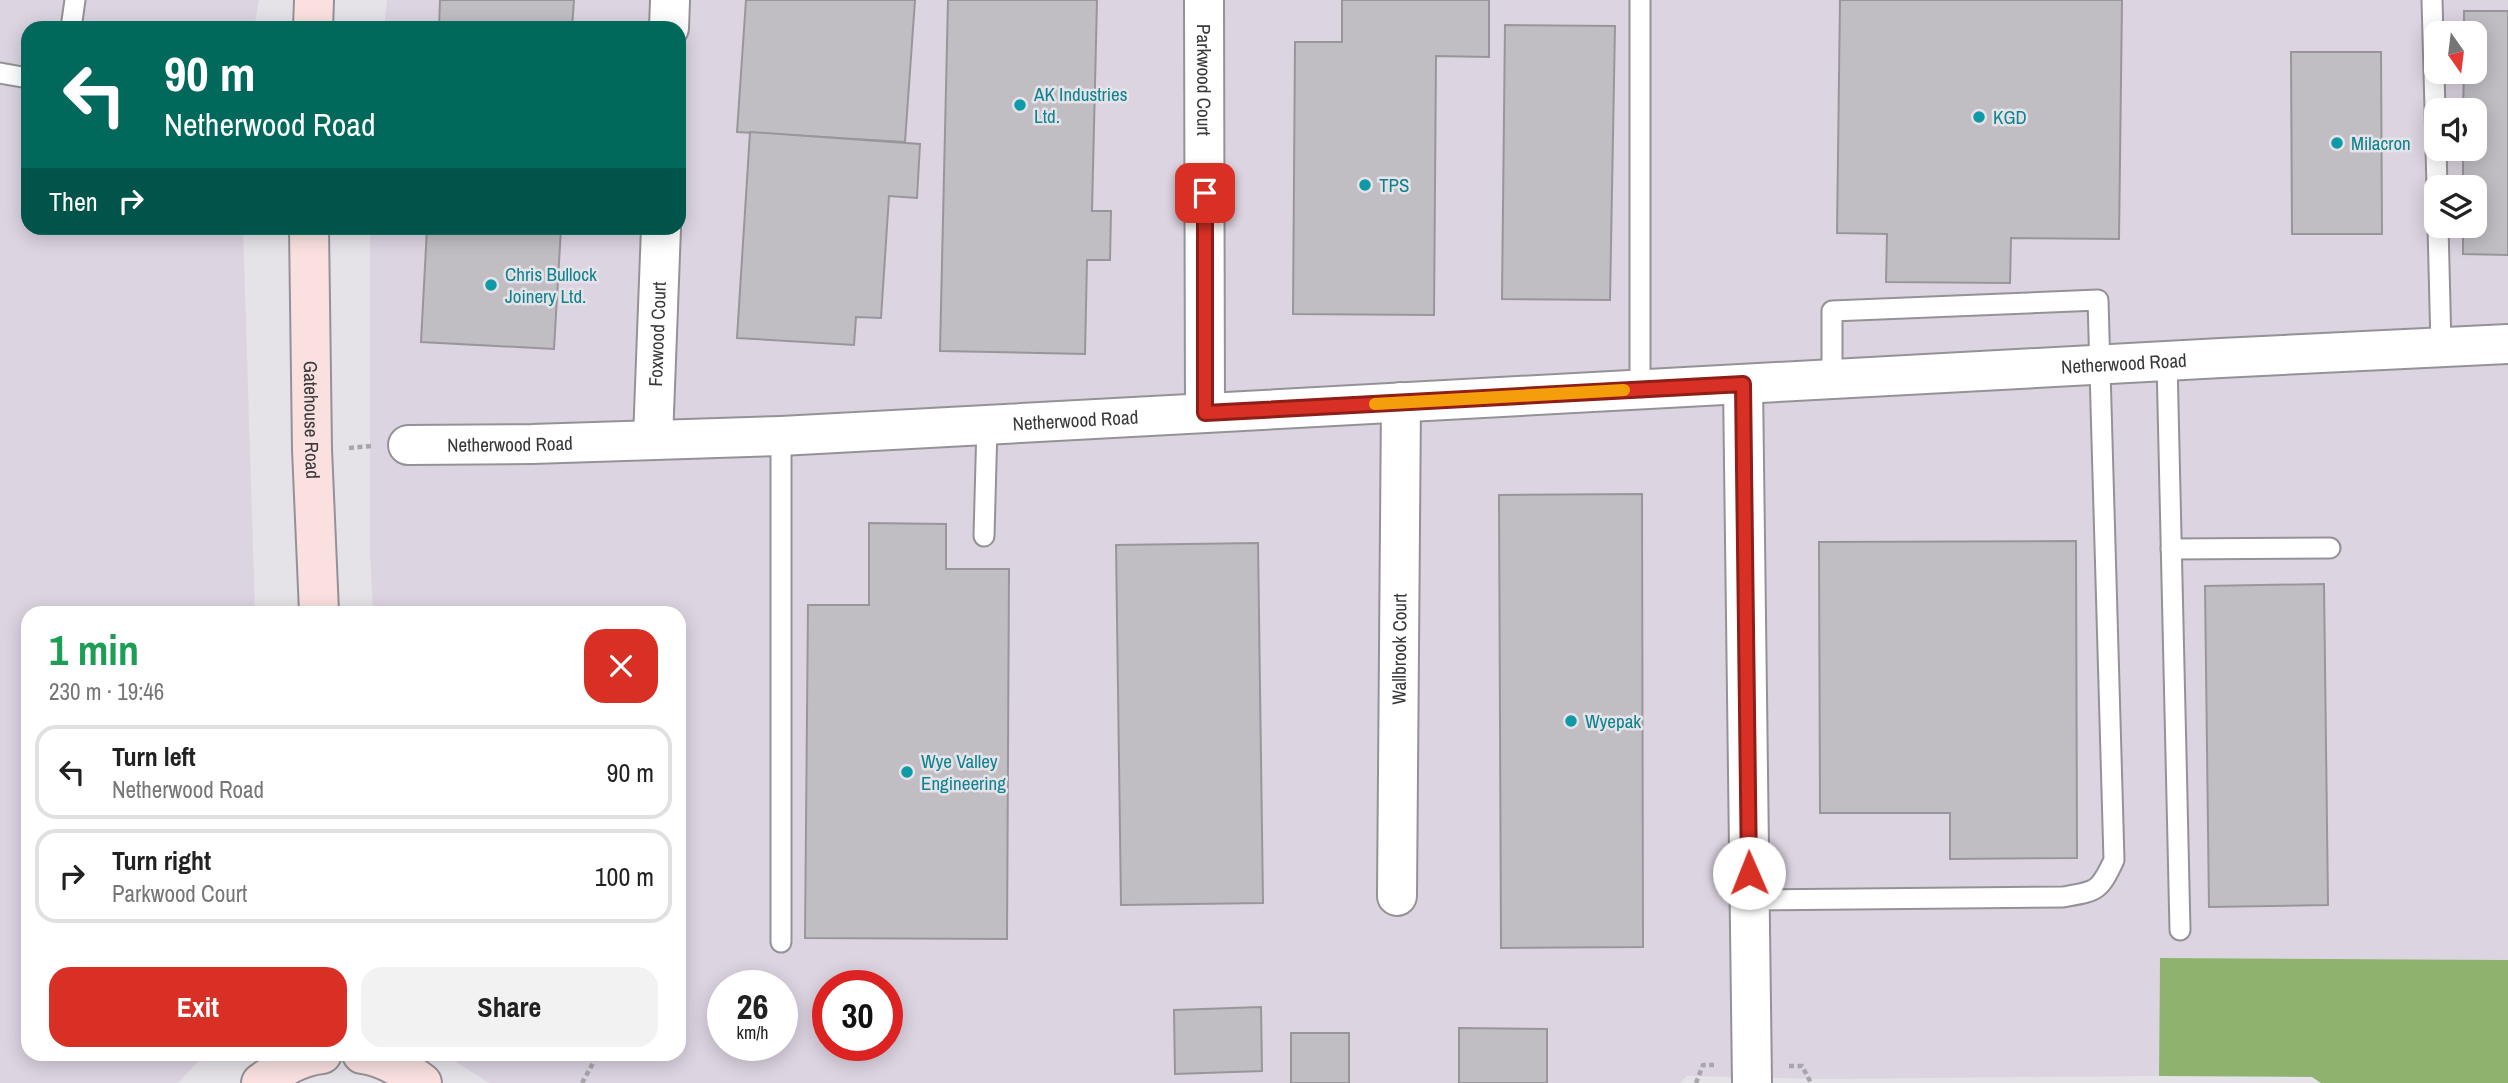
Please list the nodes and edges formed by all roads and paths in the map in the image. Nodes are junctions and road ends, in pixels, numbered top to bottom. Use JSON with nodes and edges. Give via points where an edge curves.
{"nodes":[{"id":1,"x":75,"y":0,"type":"edge"},
{"id":2,"x":314,"y":0,"type":"edge"},
{"id":3,"x":1204,"y":0,"type":"edge"},
{"id":4,"x":1640,"y":0,"type":"edge"},
{"id":5,"x":2432,"y":0,"type":"edge"},
{"id":6,"x":670,"y":1,"type":"edge"},
{"id":7,"x":72,"y":21,"type":"edge"},
{"id":8,"x":313,"y":21,"type":"edge"},
{"id":9,"x":669,"y":21,"type":"edge"},
{"id":10,"x":0,"y":73,"type":"edge"},
{"id":11,"x":21,"y":77,"type":"edge"},
{"id":12,"x":2435,"y":98,"type":"edge"},
{"id":13,"x":309,"y":235,"type":"edge"},
{"id":14,"x":661,"y":235,"type":"edge"},
{"id":15,"x":2438,"y":238,"type":"edge"},
{"id":16,"x":2508,"y":344,"type":"edge"},
{"id":17,"x":2441,"y":346,"type":"junction"},
{"id":18,"x":2166,"y":361,"type":"junction"},
{"id":19,"x":2100,"y":365,"type":"junction"},
{"id":20,"x":1832,"y":379,"type":"junction"},
{"id":21,"x":1743,"y":384,"type":"junction"},
{"id":22,"x":1640,"y":389,"type":"junction"},
{"id":23,"x":1401,"y":402,"type":"junction"},
{"id":24,"x":1205,"y":413,"type":"junction"},
{"id":25,"x":987,"y":425,"type":"junction"},
{"id":26,"x":781,"y":436,"type":"junction"},
{"id":27,"x":653,"y":439,"type":"junction"},
{"id":28,"x":408,"y":445,"type":"dead end"},
{"id":29,"x":984,"y":536,"type":"dead end"},
{"id":30,"x":2330,"y":548,"type":"dead end"},
{"id":31,"x":2171,"y":549,"type":"junction"},
{"id":32,"x":319,"y":606,"type":"edge"},
{"id":33,"x":1397,"y":896,"type":"dead end"},
{"id":34,"x":1750,"y":900,"type":"junction"},
{"id":35,"x":2180,"y":930,"type":"dead end"},
{"id":36,"x":782,"y":942,"type":"dead end"},
{"id":37,"x":297,"y":1061,"type":"edge"},
{"id":38,"x":594,"y":1061,"type":"edge"},
{"id":39,"x":278,"y":1068,"type":"edge"},
{"id":40,"x":582,"y":1083,"type":"edge"},
{"id":41,"x":1752,"y":1083,"type":"edge"}],
"edges":[{"from":1,"to":7,"type":"lane"},
{"from":2,"to":8,"type":"main road"},
{"from":3,"to":24,"type":"street","name":"Parkwood Court"},
{"from":4,"to":22,"type":"lane"},
{"from":5,"to":12,"type":"lane"},
{"from":6,"to":9,"type":"street"},
{"from":10,"to":11,"type":"lane"},
{"from":13,"to":32,"type":"main road","name":"Gatehouse Road"},
{"from":14,"to":27,"type":"street","name":"Foxwood Court"},
{"from":15,"to":17,"type":"lane"},
{"from":16,"to":17,"type":"street","name":"Netherwood Road"},
{"from":17,"to":18,"type":"street","name":"Netherwood Road"},
{"from":18,"to":19,"type":"street","name":"Netherwood Road"},
{"from":18,"to":31,"type":"lane"},
{"from":19,"to":20,"type":"street","name":"Netherwood Road"},
{"from":19,"to":20,"type":"lane","via":[[2098,300],[1832,311]]},
{"from":19,"to":34,"type":"lane","via":[[2114,860],[2104,882],[2092,892],[2063,897]]},
{"from":20,"to":21,"type":"street","name":"Netherwood Road"},
{"from":21,"to":22,"type":"street","name":"Netherwood Road"},
{"from":21,"to":34,"type":"street"},
{"from":22,"to":23,"type":"street","name":"Netherwood Road"},
{"from":23,"to":24,"type":"street","name":"Netherwood Road"},
{"from":23,"to":33,"type":"street","name":"Wallbrook Court"},
{"from":24,"to":25,"type":"street","name":"Netherwood Road"},
{"from":25,"to":26,"type":"street","name":"Netherwood Road"},
{"from":25,"to":29,"type":"lane"},
{"from":26,"to":27,"type":"street","name":"Netherwood Road"},
{"from":26,"to":36,"type":"lane"},
{"from":27,"to":28,"type":"street","name":"Netherwood Road"},
{"from":30,"to":31,"type":"lane"},
{"from":31,"to":35,"type":"lane"},
{"from":34,"to":41,"type":"street"},
{"from":37,"to":39,"type":"main road"},
{"from":38,"to":40,"type":"path"}]}
